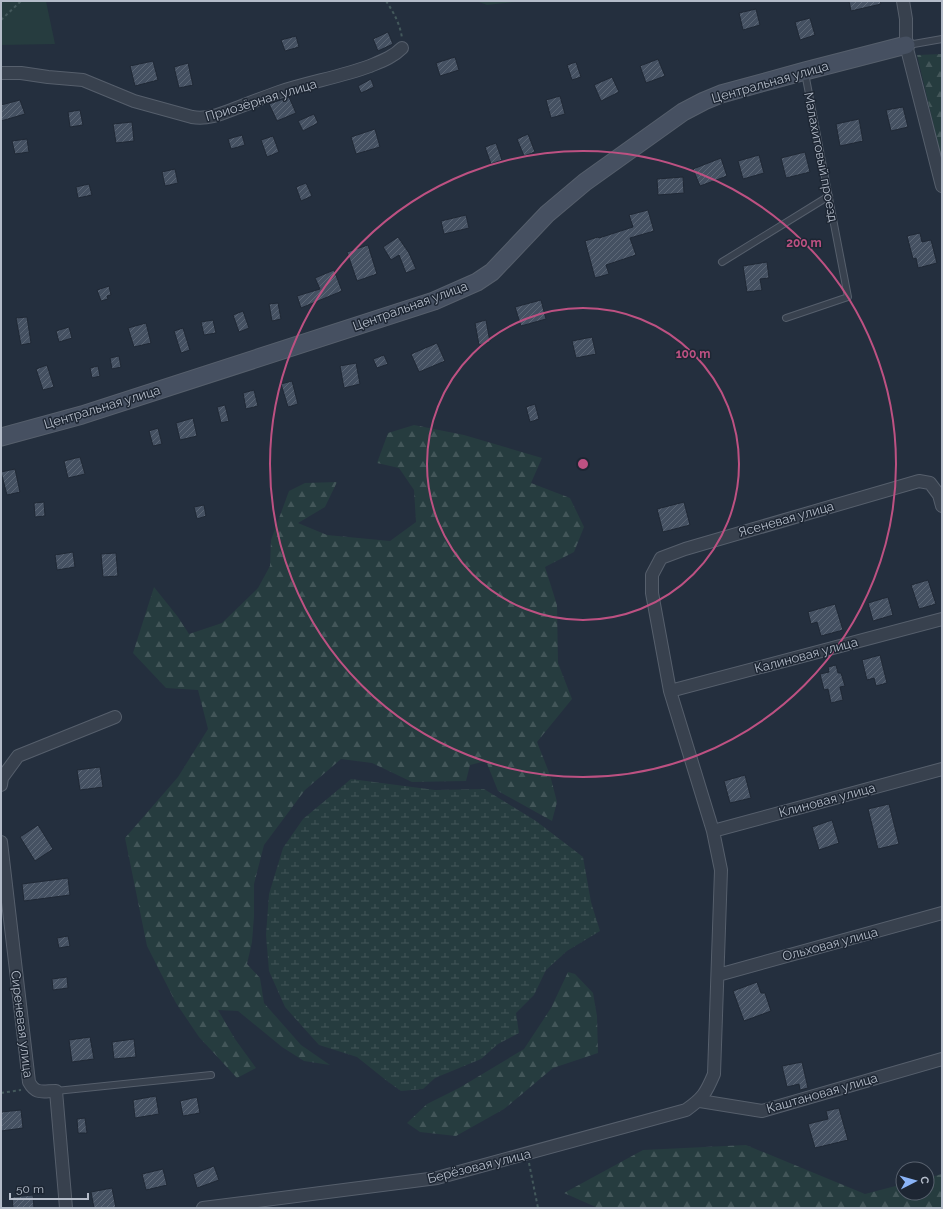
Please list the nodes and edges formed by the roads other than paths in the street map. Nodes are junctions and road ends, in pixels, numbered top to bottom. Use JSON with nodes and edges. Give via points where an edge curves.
{"nodes":[{"id":1,"x":904,"y":1,"type":"edge"},
{"id":2,"x":942,"y":39,"type":"edge"},
{"id":3,"x":906,"y":45,"type":"junction"},
{"id":4,"x":402,"y":48,"type":"road end"},
{"id":5,"x":805,"y":71,"type":"junction"},
{"id":6,"x":1,"y":73,"type":"edge"},
{"id":7,"x":942,"y":186,"type":"edge"},
{"id":8,"x":829,"y":196,"type":"junction"},
{"id":9,"x":722,"y":262,"type":"dead end"},
{"id":10,"x":786,"y":318,"type":"dead end"},
{"id":11,"x":1,"y":437,"type":"edge"},
{"id":12,"x":942,"y":506,"type":"edge"},
{"id":13,"x":942,"y":619,"type":"edge"},
{"id":14,"x":670,"y":691,"type":"junction"},
{"id":15,"x":115,"y":717,"type":"dead end"},
{"id":16,"x":942,"y":769,"type":"edge"},
{"id":17,"x":1,"y":785,"type":"edge"},
{"id":18,"x":713,"y":831,"type":"junction"},
{"id":19,"x":1,"y":842,"type":"edge"},
{"id":20,"x":942,"y":913,"type":"edge"},
{"id":21,"x":718,"y":974,"type":"junction"},
{"id":22,"x":942,"y":1059,"type":"edge"},
{"id":23,"x":211,"y":1075,"type":"dead end"},
{"id":24,"x":56,"y":1091,"type":"junction"},
{"id":25,"x":700,"y":1100,"type":"junction"},
{"id":26,"x":66,"y":1208,"type":"edge"},
{"id":27,"x":203,"y":1208,"type":"edge"}],
"edges":[{"from":1,"to":3,"type":"street"},
{"from":2,"to":3,"type":"lane"},
{"from":3,"to":5,"type":"street","name":"Центральная улица"},
{"from":3,"to":7,"type":"street"},
{"from":4,"to":6,"type":"street","name":"Приозёрная улица","via":[[386,60],[338,77],[279,92],[218,116],[200,118],[134,101],[83,80]]},
{"from":5,"to":8,"type":"lane","name":"Малахитовый проезд"},
{"from":5,"to":11,"type":"street","name":"Центральная улица","via":[[721,94],[683,112],[585,182],[547,214],[492,272],[460,290],[434,301],[82,415]]},
{"from":8,"to":9,"type":"lane"},
{"from":8,"to":10,"type":"lane","name":"Малахитовый проезд","via":[[848,297]]},
{"from":12,"to":14,"type":"street","name":"Ясеневая улица","via":[[939,495],[930,482],[919,481],[684,549],[661,558],[652,575],[652,593]]},
{"from":13,"to":14,"type":"street","name":"Калиновая улица"},
{"from":14,"to":18,"type":"street"},
{"from":15,"to":17,"type":"street","via":[[18,756],[2,778]]},
{"from":16,"to":18,"type":"street","name":"Клиновая улица"},
{"from":18,"to":21,"type":"street","via":[[722,870]]},
{"from":19,"to":24,"type":"street","name":"Сиреневая улица","via":[[29,1082],[32,1089]]},
{"from":20,"to":21,"type":"street","name":"Ольховая улица"},
{"from":21,"to":25,"type":"street","via":[[714,1074],[708,1090]]},
{"from":22,"to":25,"type":"street","name":"Каштановая улица","via":[[762,1111]]},
{"from":23,"to":24,"type":"lane"},
{"from":24,"to":26,"type":"street"},
{"from":25,"to":27,"type":"street","name":"Берёзовая улица","via":[[686,1110],[437,1178]]}]}
